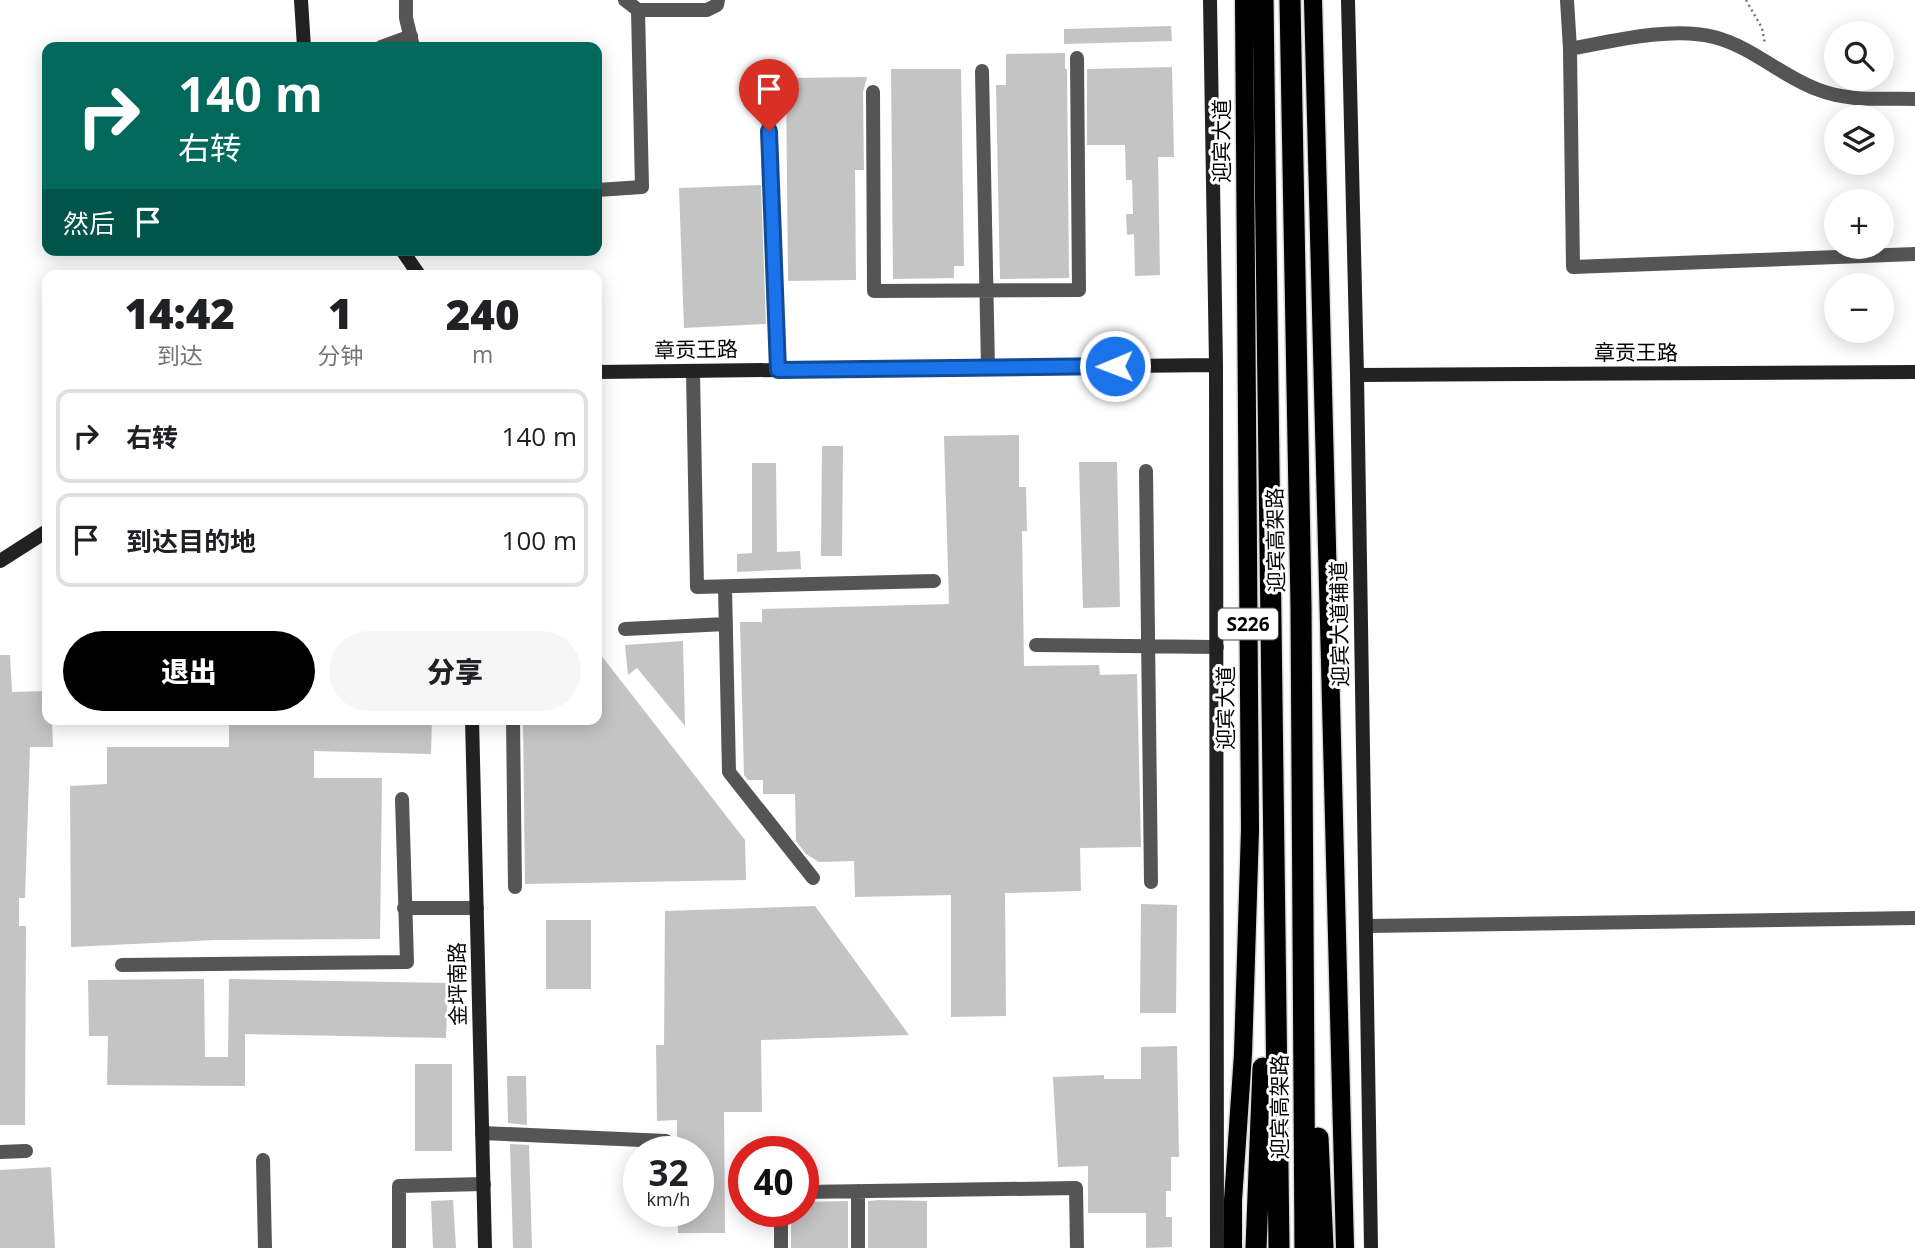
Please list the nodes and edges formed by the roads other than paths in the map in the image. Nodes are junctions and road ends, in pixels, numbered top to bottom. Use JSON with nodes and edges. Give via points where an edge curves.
{"nodes":[{"id":1,"x":301,"y":0,"type":"edge"},
{"id":2,"x":406,"y":0,"type":"edge"},
{"id":3,"x":625,"y":0,"type":"edge"},
{"id":4,"x":718,"y":0,"type":"edge"},
{"id":5,"x":1210,"y":0,"type":"edge"},
{"id":6,"x":1244,"y":0,"type":"edge"},
{"id":7,"x":1262,"y":0,"type":"edge"},
{"id":8,"x":1290,"y":0,"type":"edge"},
{"id":9,"x":1313,"y":0,"type":"edge"},
{"id":10,"x":1348,"y":0,"type":"edge"},
{"id":11,"x":1567,"y":0,"type":"edge"},
{"id":12,"x":638,"y":10,"type":"junction"},
{"id":13,"x":304,"y":42,"type":"edge"},
{"id":14,"x":412,"y":42,"type":"edge"},
{"id":15,"x":1570,"y":49,"type":"junction"},
{"id":16,"x":1077,"y":58,"type":"dead end"},
{"id":17,"x":982,"y":71,"type":"dead end"},
{"id":18,"x":767,"y":78,"type":"dead end"},
{"id":19,"x":873,"y":92,"type":"dead end"},
{"id":20,"x":1915,"y":99,"type":"edge"},
{"id":21,"x":602,"y":190,"type":"edge"},
{"id":22,"x":1915,"y":254,"type":"edge"},
{"id":23,"x":986,"y":290,"type":"junction"},
{"id":24,"x":1216,"y":365,"type":"junction"},
{"id":25,"x":988,"y":368,"type":"junction"},
{"id":26,"x":778,"y":370,"type":"junction"},
{"id":27,"x":602,"y":372,"type":"edge"},
{"id":28,"x":693,"y":372,"type":"junction"},
{"id":29,"x":1915,"y":372,"type":"edge"},
{"id":30,"x":1357,"y":375,"type":"junction"},
{"id":31,"x":1146,"y":471,"type":"dead end"},
{"id":32,"x":42,"y":539,"type":"edge"},
{"id":33,"x":0,"y":561,"type":"edge"},
{"id":34,"x":934,"y":581,"type":"dead end"},
{"id":35,"x":725,"y":587,"type":"junction"},
{"id":36,"x":726,"y":624,"type":"junction"},
{"id":37,"x":625,"y":629,"type":"dead end"},
{"id":38,"x":1036,"y":645,"type":"dead end"},
{"id":39,"x":1148,"y":646,"type":"junction"},
{"id":40,"x":1217,"y":647,"type":"junction"},
{"id":41,"x":472,"y":725,"type":"edge"},
{"id":42,"x":513,"y":725,"type":"edge"},
{"id":43,"x":402,"y":799,"type":"dead end"},
{"id":44,"x":1304,"y":836,"type":"junction"},
{"id":45,"x":1273,"y":839,"type":"junction"},
{"id":46,"x":813,"y":878,"type":"dead end"},
{"id":47,"x":1151,"y":882,"type":"dead end"},
{"id":48,"x":515,"y":887,"type":"dead end"},
{"id":49,"x":404,"y":908,"type":"junction"},
{"id":50,"x":477,"y":908,"type":"junction"},
{"id":51,"x":1915,"y":918,"type":"edge"},
{"id":52,"x":1367,"y":926,"type":"junction"},
{"id":53,"x":122,"y":965,"type":"dead end"},
{"id":54,"x":482,"y":1133,"type":"junction"},
{"id":55,"x":623,"y":1139,"type":"edge"},
{"id":56,"x":26,"y":1151,"type":"dead end"},
{"id":57,"x":0,"y":1152,"type":"edge"},
{"id":58,"x":263,"y":1160,"type":"dead end"},
{"id":59,"x":484,"y":1184,"type":"junction"},
{"id":60,"x":858,"y":1191,"type":"junction"},
{"id":61,"x":819,"y":1192,"type":"edge"},
{"id":62,"x":781,"y":1227,"type":"edge"},
{"id":63,"x":265,"y":1248,"type":"edge"},
{"id":64,"x":399,"y":1248,"type":"edge"},
{"id":65,"x":485,"y":1248,"type":"edge"},
{"id":66,"x":781,"y":1248,"type":"edge"},
{"id":67,"x":858,"y":1248,"type":"edge"},
{"id":68,"x":1077,"y":1248,"type":"edge"},
{"id":69,"x":1217,"y":1248,"type":"edge"},
{"id":70,"x":1233,"y":1248,"type":"edge"},
{"id":71,"x":1256,"y":1248,"type":"edge"},
{"id":72,"x":1279,"y":1248,"type":"edge"},
{"id":73,"x":1305,"y":1248,"type":"edge"},
{"id":74,"x":1323,"y":1248,"type":"edge"},
{"id":75,"x":1345,"y":1248,"type":"edge"},
{"id":76,"x":1370,"y":1248,"type":"edge"}],
"edges":[{"from":1,"to":13,"type":"street"},
{"from":2,"to":14,"type":"street"},
{"from":3,"to":12,"type":"street"},
{"from":4,"to":12,"type":"street","via":[[707,10]]},
{"from":5,"to":24,"type":"street"},
{"from":6,"to":70,"type":"main road","name":"迎宾大道","number":"S226","via":[[1250,830]]},
{"from":7,"to":45,"type":"highway","name":"迎宾高架路"},
{"from":8,"to":44,"type":"highway","name":"迎宾高架路"},
{"from":9,"to":75,"type":"main road"},
{"from":10,"to":30,"type":"street","name":"迎宾大道辅道"},
{"from":11,"to":15,"type":"street"},
{"from":12,"to":21,"type":"street","via":[[642,187]]},
{"from":15,"to":20,"type":"street","via":[[1664,33],[1711,36],[1743,47],[1819,90],[1856,99]]},
{"from":15,"to":22,"type":"street","via":[[1573,267]]},
{"from":16,"to":23,"type":"street","via":[[1079,289]]},
{"from":17,"to":23,"type":"street"},
{"from":18,"to":26,"type":"street"},
{"from":19,"to":23,"type":"street","via":[[874,291]]},
{"from":23,"to":25,"type":"street"},
{"from":24,"to":25,"type":"street","name":"章贡王路"},
{"from":24,"to":40,"type":"street"},
{"from":25,"to":26,"type":"street","name":"章贡王路"},
{"from":26,"to":28,"type":"street","name":"章贡王路"},
{"from":27,"to":28,"type":"street","name":"章贡王路"},
{"from":28,"to":35,"type":"street","via":[[697,587]]},
{"from":29,"to":30,"type":"street","name":"章贡王路"},
{"from":30,"to":52,"type":"street","name":"迎宾大道辅道"},
{"from":31,"to":39,"type":"street"},
{"from":32,"to":33,"type":"street"},
{"from":34,"to":35,"type":"street"},
{"from":35,"to":36,"type":"street"},
{"from":36,"to":37,"type":"street"},
{"from":36,"to":46,"type":"street","via":[[729,772]]},
{"from":38,"to":39,"type":"street"},
{"from":39,"to":40,"type":"street"},
{"from":39,"to":47,"type":"street"},
{"from":40,"to":69,"type":"street"},
{"from":41,"to":50,"type":"street","name":"金坪南路"},
{"from":42,"to":48,"type":"street"},
{"from":43,"to":49,"type":"street"},
{"from":44,"to":73,"type":"highway","name":"迎宾高架路"},
{"from":44,"to":74,"type":"highway"},
{"from":45,"to":71,"type":"highway"},
{"from":45,"to":72,"type":"highway","name":"迎宾高架路"},
{"from":49,"to":50,"type":"street"},
{"from":49,"to":53,"type":"street","via":[[407,962]]},
{"from":50,"to":54,"type":"street","name":"金坪南路"},
{"from":51,"to":52,"type":"street"},
{"from":52,"to":76,"type":"street","name":"迎宾大道辅道"},
{"from":54,"to":55,"type":"street"},
{"from":54,"to":59,"type":"street","name":"金坪南路"},
{"from":56,"to":57,"type":"street"},
{"from":58,"to":63,"type":"street"},
{"from":59,"to":64,"type":"street","via":[[399,1186]]},
{"from":59,"to":65,"type":"street","name":"金坪南路"},
{"from":60,"to":61,"type":"street"},
{"from":60,"to":67,"type":"street"},
{"from":60,"to":68,"type":"street","via":[[1076,1188]]},
{"from":62,"to":66,"type":"street"}]}
